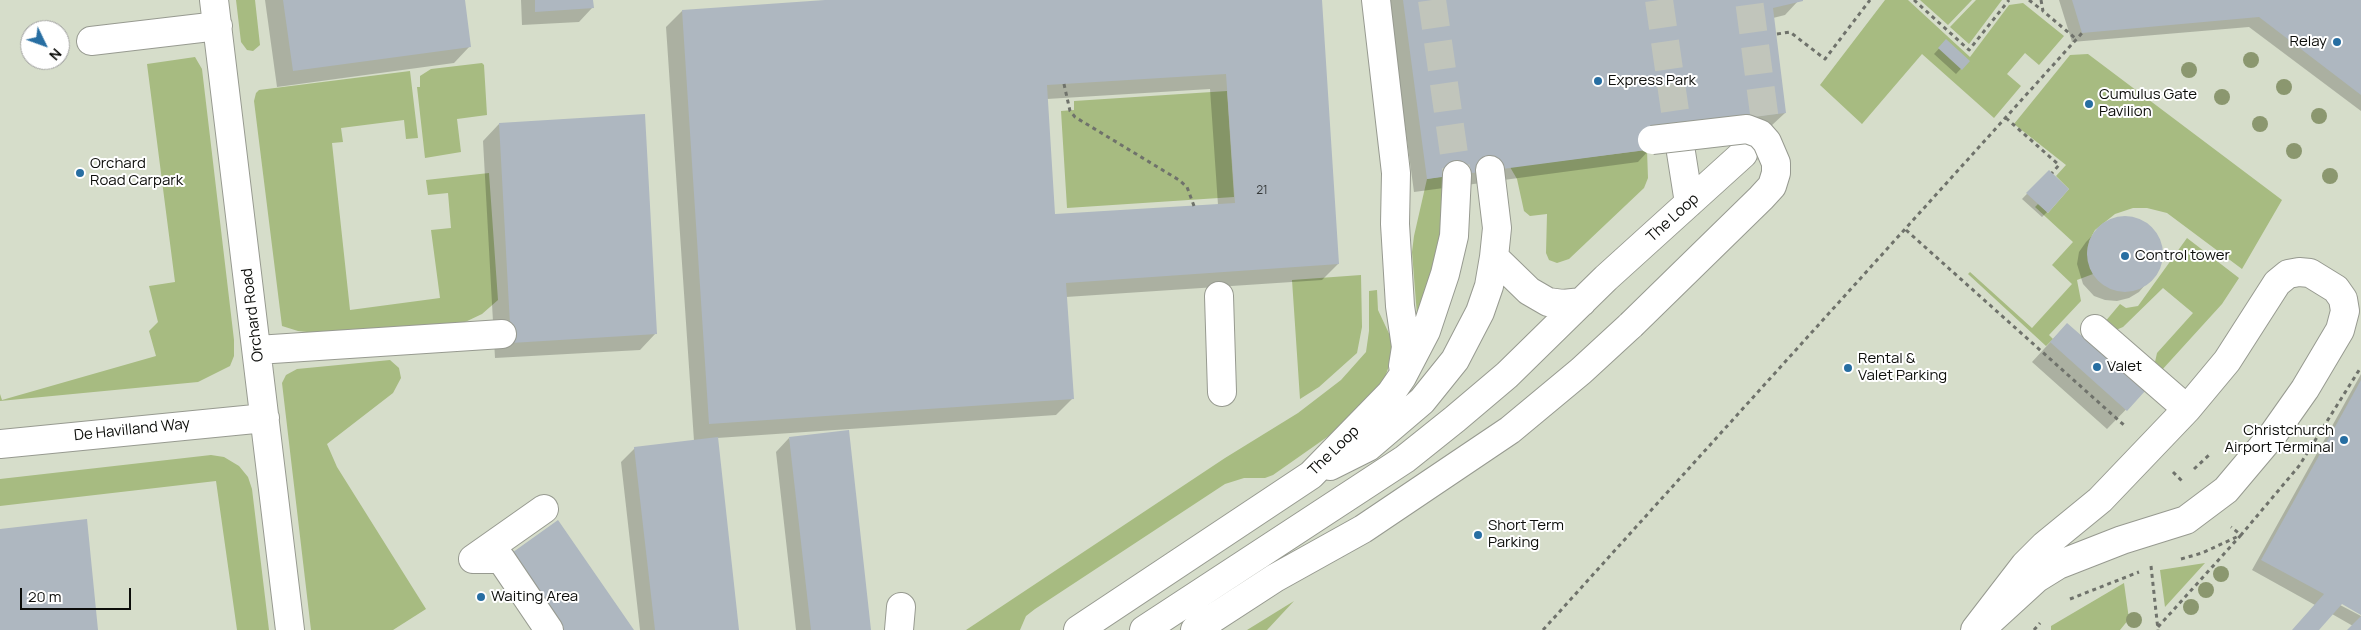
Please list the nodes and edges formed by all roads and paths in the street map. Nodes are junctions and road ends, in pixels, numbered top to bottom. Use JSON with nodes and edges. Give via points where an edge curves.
{"nodes":[{"id":1,"x":1376,"y":0,"type":"edge"},
{"id":2,"x":1870,"y":0,"type":"edge"},
{"id":3,"x":1914,"y":0,"type":"edge"},
{"id":4,"x":2009,"y":0,"type":"edge"},
{"id":5,"x":2029,"y":0,"type":"edge"},
{"id":6,"x":2041,"y":0,"type":"edge"},
{"id":7,"x":2043,"y":11,"type":"junction"},
{"id":8,"x":216,"y":13,"type":"edge"},
{"id":9,"x":2082,"y":33,"type":"dead end"},
{"id":10,"x":1777,"y":34,"type":"dead end"},
{"id":11,"x":2075,"y":38,"type":"junction"},
{"id":12,"x":91,"y":41,"type":"dead end"},
{"id":13,"x":1064,"y":84,"type":"dead end"},
{"id":14,"x":2006,"y":118,"type":"junction"},
{"id":15,"x":1652,"y":140,"type":"dead end"},
{"id":16,"x":1680,"y":146,"type":"tunnel mouth"},
{"id":17,"x":1743,"y":154,"type":"tunnel mouth"},
{"id":18,"x":1490,"y":170,"type":"dead end"},
{"id":19,"x":2052,"y":173,"type":"dead end"},
{"id":20,"x":1456,"y":175,"type":"tunnel mouth"},
{"id":21,"x":1689,"y":203,"type":"junction"},
{"id":22,"x":1194,"y":206,"type":"dead end"},
{"id":23,"x":1906,"y":230,"type":"junction"},
{"id":24,"x":1494,"y":257,"type":"junction"},
{"id":25,"x":1219,"y":296,"type":"dead end"},
{"id":26,"x":1582,"y":302,"type":"junction"},
{"id":27,"x":2095,"y":329,"type":"dead end"},
{"id":28,"x":502,"y":334,"type":"dead end"},
{"id":29,"x":257,"y":350,"type":"junction"},
{"id":30,"x":2361,"y":367,"type":"edge"},
{"id":31,"x":1222,"y":392,"type":"dead end"},
{"id":32,"x":1391,"y":393,"type":"junction"},
{"id":33,"x":2187,"y":409,"type":"junction"},
{"id":34,"x":265,"y":418,"type":"junction"},
{"id":35,"x":0,"y":444,"type":"edge"},
{"id":36,"x":2149,"y":450,"type":"junction"},
{"id":37,"x":1311,"y":475,"type":"junction"},
{"id":38,"x":2208,"y":505,"type":"junction"},
{"id":39,"x":544,"y":509,"type":"dead end"},
{"id":40,"x":2145,"y":534,"type":"junction"},
{"id":41,"x":2241,"y":536,"type":"junction"},
{"id":42,"x":2177,"y":560,"type":"dead end"},
{"id":43,"x":2160,"y":565,"type":"dead end"},
{"id":44,"x":2151,"y":567,"type":"junction"},
{"id":45,"x":2063,"y":603,"type":"dead end"},
{"id":46,"x":2045,"y":618,"type":"dead end"},
{"id":47,"x":2158,"y":629,"type":"edge"},
{"id":48,"x":290,"y":630,"type":"edge"},
{"id":49,"x":550,"y":630,"type":"edge"},
{"id":50,"x":1078,"y":630,"type":"edge"},
{"id":51,"x":1144,"y":630,"type":"edge"},
{"id":52,"x":1195,"y":630,"type":"edge"},
{"id":53,"x":1543,"y":630,"type":"edge"},
{"id":54,"x":1975,"y":630,"type":"edge"},
{"id":55,"x":1980,"y":630,"type":"edge"},
{"id":56,"x":2034,"y":630,"type":"edge"}],
"edges":[{"from":1,"to":32,"type":"street","via":[[1396,173],[1395,224],[1406,347],[1399,379]]},
{"from":2,"to":10,"type":"path","via":[[1825,59],[1790,32]]},
{"from":3,"to":4,"type":"path","via":[[1969,50]]},
{"from":5,"to":7,"type":"path"},
{"from":6,"to":7,"type":"path"},
{"from":7,"to":11,"type":"path"},
{"from":8,"to":12,"type":"street"},
{"from":8,"to":29,"type":"street","name":"Orchard Road"},
{"from":9,"to":11,"type":"path"},
{"from":11,"to":14,"type":"path"},
{"from":13,"to":22,"type":"path","via":[[1070,111],[1075,117],[1179,180],[1187,187]]},
{"from":14,"to":19,"type":"path","via":[[2059,165]]},
{"from":14,"to":23,"type":"path"},
{"from":15,"to":52,"type":"street","bridge":true,"via":[[1747,129],[1760,134],[1767,142],[1776,163],[1772,186],[1631,325],[1568,383],[1510,430],[1363,529],[1275,578]]},
{"from":16,"to":21,"type":"street"},
{"from":17,"to":21,"type":"street","name":"The Loop"},
{"from":18,"to":24,"type":"street","via":[[1497,228]]},
{"from":20,"to":32,"type":"street","name":"The Loop","via":[[1454,236],[1445,274],[1426,331]]},
{"from":21,"to":26,"type":"street","name":"The Loop"},
{"from":23,"to":36,"type":"path"},
{"from":23,"to":53,"type":"path"},
{"from":24,"to":26,"type":"street","via":[[1529,291],[1548,302]]},
{"from":24,"to":37,"type":"street","via":[[1480,312],[1455,360],[1440,380],[1422,401],[1368,447]]},
{"from":25,"to":31,"type":"street"},
{"from":26,"to":51,"type":"street","name":"The Loop","via":[[1507,375],[1405,459]]},
{"from":27,"to":33,"type":"street"},
{"from":28,"to":29,"type":"street"},
{"from":29,"to":34,"type":"street","name":"Orchard Road"},
{"from":30,"to":41,"type":"path","via":[[2299,466]]},
{"from":32,"to":37,"type":"street","name":"The Loop"},
{"from":33,"to":36,"type":"street"},
{"from":33,"to":38,"type":"street","via":[[2226,361],[2278,283],[2288,274],[2310,273],[2336,289],[2343,299],[2345,311],[2340,330],[2274,433],[2226,490]]},
{"from":34,"to":35,"type":"street","name":"De Havilland Way"},
{"from":34,"to":48,"type":"street","name":"Orchard Road"},
{"from":36,"to":38,"type":"path"},
{"from":36,"to":54,"type":"street","via":[[2086,513],[2045,544]]},
{"from":37,"to":50,"type":"street","name":"The Loop"},
{"from":38,"to":40,"type":"street","via":[[2186,520]]},
{"from":38,"to":41,"type":"path"},
{"from":39,"to":49,"type":"street","via":[[473,559],[502,559]]},
{"from":40,"to":44,"type":"path"},
{"from":40,"to":55,"type":"street","via":[[2058,565],[2037,578]]},
{"from":41,"to":42,"type":"path"},
{"from":41,"to":47,"type":"path"},
{"from":43,"to":44,"type":"path"},
{"from":44,"to":45,"type":"path"},
{"from":44,"to":47,"type":"path"},
{"from":46,"to":56,"type":"path"}]}
